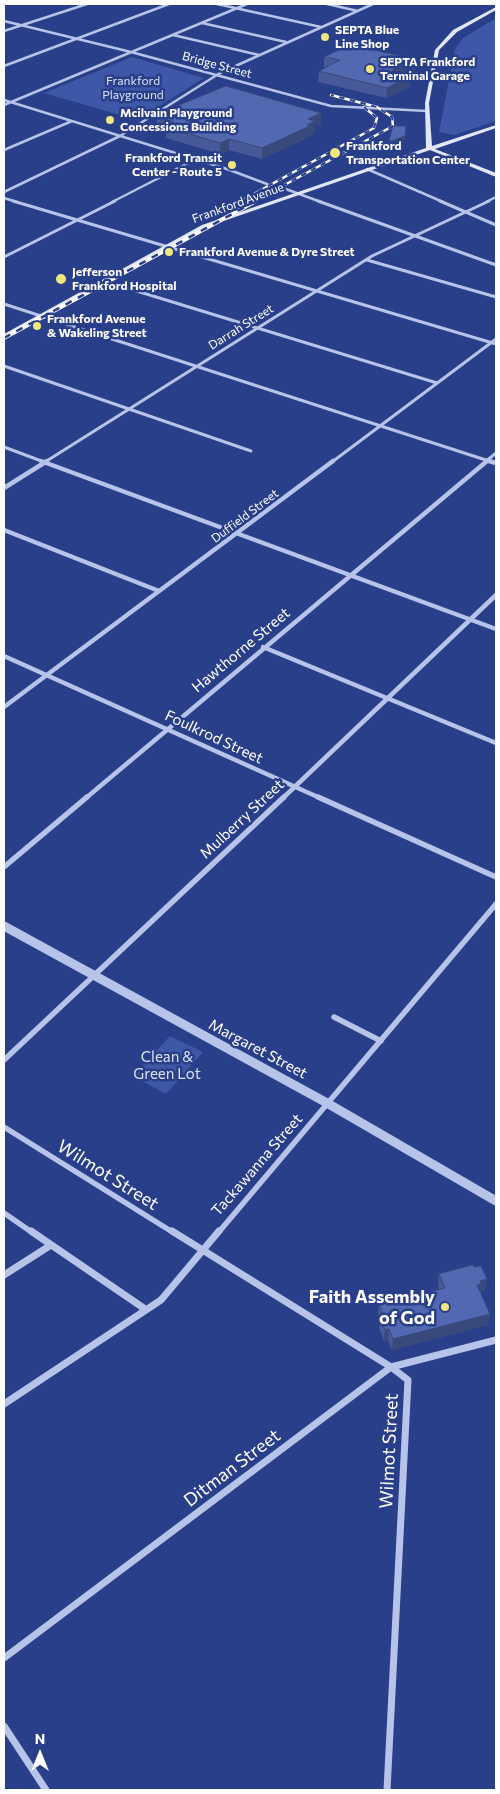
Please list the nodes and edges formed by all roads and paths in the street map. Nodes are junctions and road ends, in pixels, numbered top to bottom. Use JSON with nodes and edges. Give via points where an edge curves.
{"nodes":[{"id":1,"x":87,"y":4,"type":"edge"},
{"id":2,"x":169,"y":4,"type":"edge"},
{"id":3,"x":218,"y":4,"type":"edge"},
{"id":4,"x":246,"y":4,"type":"edge"},
{"id":5,"x":327,"y":4,"type":"edge"},
{"id":6,"x":373,"y":4,"type":"edge"},
{"id":7,"x":236,"y":8,"type":"junction"},
{"id":8,"x":496,"y":8,"type":"edge"},
{"id":9,"x":358,"y":10,"type":"junction"},
{"id":10,"x":4,"y":21,"type":"edge"},
{"id":11,"x":201,"y":23,"type":"junction"},
{"id":12,"x":21,"y":26,"type":"junction"},
{"id":13,"x":321,"y":27,"type":"junction"},
{"id":14,"x":4,"y":31,"type":"edge"},
{"id":15,"x":173,"y":35,"type":"junction"},
{"id":16,"x":75,"y":39,"type":"junction"},
{"id":17,"x":287,"y":42,"type":"junction"},
{"id":18,"x":131,"y":52,"type":"junction"},
{"id":19,"x":259,"y":55,"type":"junction"},
{"id":20,"x":4,"y":66,"type":"edge"},
{"id":21,"x":216,"y":76,"type":"junction"},
{"id":22,"x":4,"y":100,"type":"edge"},
{"id":23,"x":11,"y":102,"type":"junction"},
{"id":24,"x":4,"y":105,"type":"edge"},
{"id":25,"x":427,"y":111,"type":"junction"},
{"id":26,"x":73,"y":121,"type":"junction"},
{"id":27,"x":496,"y":126,"type":"edge"},
{"id":28,"x":428,"y":132,"type":"junction"},
{"id":29,"x":120,"y":136,"type":"junction"},
{"id":30,"x":454,"y":140,"type":"junction"},
{"id":31,"x":429,"y":148,"type":"junction"},
{"id":32,"x":4,"y":150,"type":"edge"},
{"id":33,"x":196,"y":159,"type":"junction"},
{"id":34,"x":366,"y":169,"type":"junction"},
{"id":35,"x":496,"y":175,"type":"edge"},
{"id":36,"x":267,"y":184,"type":"tunnel mouth"},
{"id":37,"x":283,"y":188,"type":"tunnel mouth"},
{"id":38,"x":4,"y":192,"type":"edge"},
{"id":39,"x":300,"y":193,"type":"junction"},
{"id":40,"x":496,"y":197,"type":"edge"},
{"id":41,"x":4,"y":198,"type":"edge"},
{"id":42,"x":466,"y":212,"type":"junction"},
{"id":43,"x":77,"y":220,"type":"junction"},
{"id":44,"x":496,"y":225,"type":"edge"},
{"id":45,"x":416,"y":235,"type":"junction"},
{"id":46,"x":167,"y":246,"type":"junction"},
{"id":47,"x":4,"y":257,"type":"edge"},
{"id":48,"x":367,"y":260,"type":"junction"},
{"id":49,"x":496,"y":265,"type":"edge"},
{"id":50,"x":104,"y":281,"type":"junction"},
{"id":51,"x":317,"y":291,"type":"junction"},
{"id":52,"x":496,"y":297,"type":"edge"},
{"id":53,"x":4,"y":304,"type":"edge"},
{"id":54,"x":40,"y":316,"type":"junction"},
{"id":55,"x":258,"y":328,"type":"junction"},
{"id":56,"x":4,"y":336,"type":"edge"},
{"id":57,"x":496,"y":338,"type":"edge"},
{"id":58,"x":491,"y":343,"type":"junction"},
{"id":59,"x":496,"y":344,"type":"edge"},
{"id":60,"x":4,"y":366,"type":"edge"},
{"id":61,"x":198,"y":367,"type":"junction"},
{"id":62,"x":437,"y":383,"type":"junction"},
{"id":63,"x":131,"y":409,"type":"junction"},
{"id":64,"x":383,"y":426,"type":"junction"},
{"id":65,"x":4,"y":447,"type":"edge"},
{"id":66,"x":251,"y":451,"type":"dead end"},
{"id":67,"x":496,"y":453,"type":"edge"},
{"id":68,"x":488,"y":460,"type":"junction"},
{"id":69,"x":45,"y":462,"type":"junction"},
{"id":70,"x":496,"y":463,"type":"edge"},
{"id":71,"x":4,"y":488,"type":"edge"},
{"id":72,"x":4,"y":530,"type":"edge"},
{"id":73,"x":237,"y":534,"type":"junction"},
{"id":74,"x":349,"y":575,"type":"junction"},
{"id":75,"x":159,"y":591,"type":"junction"},
{"id":76,"x":496,"y":595,"type":"edge"},
{"id":77,"x":470,"y":619,"type":"junction"},
{"id":78,"x":496,"y":629,"type":"edge"},
{"id":79,"x":263,"y":647,"type":"junction"},
{"id":80,"x":4,"y":656,"type":"edge"},
{"id":81,"x":47,"y":675,"type":"junction"},
{"id":82,"x":389,"y":699,"type":"junction"},
{"id":83,"x":4,"y":707,"type":"edge"},
{"id":84,"x":167,"y":728,"type":"junction"},
{"id":85,"x":496,"y":743,"type":"edge"},
{"id":86,"x":294,"y":788,"type":"junction"},
{"id":87,"x":4,"y":867,"type":"edge"},
{"id":88,"x":496,"y":877,"type":"edge"},
{"id":89,"x":496,"y":904,"type":"edge"},
{"id":90,"x":4,"y":926,"type":"edge"},
{"id":91,"x":93,"y":976,"type":"junction"},
{"id":92,"x":334,"y":1017,"type":"dead end"},
{"id":93,"x":381,"y":1041,"type":"junction"},
{"id":94,"x":4,"y":1060,"type":"edge"},
{"id":95,"x":327,"y":1103,"type":"junction"},
{"id":96,"x":4,"y":1127,"type":"edge"},
{"id":97,"x":496,"y":1201,"type":"edge"},
{"id":98,"x":4,"y":1213,"type":"edge"},
{"id":99,"x":51,"y":1245,"type":"junction"},
{"id":100,"x":201,"y":1251,"type":"junction"},
{"id":101,"x":4,"y":1275,"type":"edge"},
{"id":102,"x":145,"y":1309,"type":"junction"},
{"id":103,"x":496,"y":1340,"type":"edge"},
{"id":104,"x":392,"y":1368,"type":"junction"},
{"id":105,"x":4,"y":1404,"type":"edge"},
{"id":106,"x":4,"y":1658,"type":"edge"},
{"id":107,"x":4,"y":1726,"type":"edge"},
{"id":108,"x":46,"y":1790,"type":"edge"},
{"id":109,"x":386,"y":1790,"type":"edge"}],
"edges":[{"from":1,"to":12,"type":"street"},
{"from":2,"to":16,"type":"street"},
{"from":3,"to":7,"type":"street"},
{"from":4,"to":7,"type":"street"},
{"from":5,"to":9,"type":"street"},
{"from":6,"to":9,"type":"street"},
{"from":7,"to":11,"type":"street"},
{"from":7,"to":13,"type":"street"},
{"from":8,"to":25,"type":"main road","via":[[454,31],[440,45],[429,84]]},
{"from":9,"to":13,"type":"street"},
{"from":10,"to":12,"type":"street","name":"Bridge Street"},
{"from":11,"to":15,"type":"street"},
{"from":11,"to":17,"type":"street"},
{"from":12,"to":14,"type":"street"},
{"from":12,"to":16,"type":"street","name":"Bridge Street"},
{"from":13,"to":17,"type":"street"},
{"from":15,"to":18,"type":"street"},
{"from":15,"to":19,"type":"street"},
{"from":16,"to":18,"type":"street","name":"Bridge Street"},
{"from":16,"to":20,"type":"street"},
{"from":17,"to":19,"type":"street"},
{"from":18,"to":21,"type":"street","name":"Bridge Street"},
{"from":18,"to":23,"type":"street"},
{"from":19,"to":21,"type":"street"},
{"from":21,"to":25,"type":"street","name":"Bridge Street","via":[[331,106]]},
{"from":21,"to":29,"type":"street"},
{"from":22,"to":23,"type":"street"},
{"from":23,"to":24,"type":"street"},
{"from":23,"to":26,"type":"street"},
{"from":25,"to":28,"type":"main road"},
{"from":26,"to":29,"type":"street"},
{"from":26,"to":32,"type":"street"},
{"from":27,"to":30,"type":"main road","name":"Frankford Avenue"},
{"from":28,"to":30,"type":"main road"},
{"from":28,"to":31,"type":"main road"},
{"from":29,"to":33,"type":"street"},
{"from":29,"to":38,"type":"street"},
{"from":30,"to":31,"type":"main road","name":"Frankford Avenue"},
{"from":31,"to":34,"type":"main road","name":"Frankford Avenue"},
{"from":31,"to":35,"type":"main road"},
{"from":33,"to":36,"type":"street"},
{"from":33,"to":43,"type":"street"},
{"from":34,"to":39,"type":"main road","name":"Frankford Avenue"},
{"from":34,"to":42,"type":"street"},
{"from":37,"to":39,"type":"street"},
{"from":39,"to":45,"type":"street"},
{"from":39,"to":46,"type":"main road","name":"Frankford Avenue","via":[[204,226]]},
{"from":40,"to":42,"type":"street","name":"Darrah Street"},
{"from":41,"to":43,"type":"street"},
{"from":42,"to":44,"type":"street"},
{"from":42,"to":45,"type":"street","name":"Darrah Street"},
{"from":43,"to":46,"type":"street"},
{"from":43,"to":47,"type":"street"},
{"from":45,"to":48,"type":"street","name":"Darrah Street"},
{"from":45,"to":49,"type":"street"},
{"from":46,"to":50,"type":"main road","name":"Frankford Avenue"},
{"from":46,"to":51,"type":"street"},
{"from":48,"to":51,"type":"street","name":"Darrah Street"},
{"from":48,"to":52,"type":"street"},
{"from":50,"to":54,"type":"main road","name":"Frankford Avenue"},
{"from":50,"to":55,"type":"street"},
{"from":51,"to":55,"type":"street","name":"Darrah Street"},
{"from":51,"to":58,"type":"street"},
{"from":53,"to":54,"type":"street"},
{"from":54,"to":56,"type":"main road","name":"Frankford Avenue"},
{"from":54,"to":61,"type":"street"},
{"from":55,"to":61,"type":"street","name":"Darrah Street"},
{"from":55,"to":62,"type":"street"},
{"from":57,"to":58,"type":"street","name":"Duffield Street"},
{"from":58,"to":59,"type":"street"},
{"from":58,"to":62,"type":"street","name":"Duffield Street"},
{"from":60,"to":63,"type":"street"},
{"from":61,"to":63,"type":"street","name":"Darrah Street"},
{"from":61,"to":64,"type":"street"},
{"from":62,"to":64,"type":"street","name":"Duffield Street"},
{"from":63,"to":66,"type":"street"},
{"from":63,"to":69,"type":"street","name":"Darrah Street"},
{"from":64,"to":68,"type":"street"},
{"from":64,"to":73,"type":"street","name":"Duffield Street"},
{"from":65,"to":69,"type":"street"},
{"from":67,"to":68,"type":"street","name":"Hawthorne Street"},
{"from":68,"to":70,"type":"street"},
{"from":68,"to":74,"type":"street","name":"Hawthorne Street"},
{"from":69,"to":71,"type":"street","name":"Darrah Street"},
{"from":69,"to":73,"type":"street"},
{"from":72,"to":75,"type":"street"},
{"from":73,"to":74,"type":"street"},
{"from":73,"to":75,"type":"street","name":"Duffield Street"},
{"from":74,"to":77,"type":"street"},
{"from":74,"to":79,"type":"street","name":"Hawthorne Street"},
{"from":75,"to":81,"type":"street","name":"Duffield Street"},
{"from":76,"to":77,"type":"street","name":"Mulberry Street"},
{"from":77,"to":78,"type":"street"},
{"from":77,"to":82,"type":"street","name":"Mulberry Street"},
{"from":79,"to":82,"type":"street"},
{"from":79,"to":84,"type":"street","name":"Hawthorne Street"},
{"from":80,"to":81,"type":"street","name":"Foulkrod Street"},
{"from":81,"to":83,"type":"street","name":"Duffield Street"},
{"from":81,"to":84,"type":"street","name":"Foulkrod Street"},
{"from":82,"to":85,"type":"street"},
{"from":82,"to":86,"type":"street","name":"Mulberry Street"},
{"from":84,"to":86,"type":"street","name":"Foulkrod Street"},
{"from":84,"to":87,"type":"street","name":"Hawthorne Street"},
{"from":86,"to":88,"type":"street","name":"Foulkrod Street"},
{"from":86,"to":91,"type":"street","name":"Mulberry Street"},
{"from":89,"to":93,"type":"street","name":"Tackawanna Street"},
{"from":90,"to":91,"type":"street","name":"Margaret Street"},
{"from":91,"to":94,"type":"street","name":"Mulberry Street"},
{"from":91,"to":95,"type":"street","name":"Margaret Street"},
{"from":92,"to":93,"type":"street"},
{"from":93,"to":95,"type":"street","name":"Tackawanna Street"},
{"from":95,"to":97,"type":"street","name":"Margaret Street"},
{"from":95,"to":100,"type":"street","name":"Tackawanna Street"},
{"from":96,"to":100,"type":"street","name":"Wilmot Street"},
{"from":98,"to":99,"type":"street"},
{"from":99,"to":101,"type":"street"},
{"from":99,"to":102,"type":"street"},
{"from":100,"to":102,"type":"street","name":"Tackawanna Street","via":[[161,1300]]},
{"from":100,"to":104,"type":"street","name":"Wilmot Street"},
{"from":102,"to":105,"type":"street","name":"Tackawanna Street"},
{"from":103,"to":104,"type":"street","name":"Ditman Street"},
{"from":104,"to":106,"type":"street","name":"Ditman Street"},
{"from":104,"to":109,"type":"street","name":"Wilmot Street","via":[[408,1380]]},
{"from":107,"to":108,"type":"street"}]}
